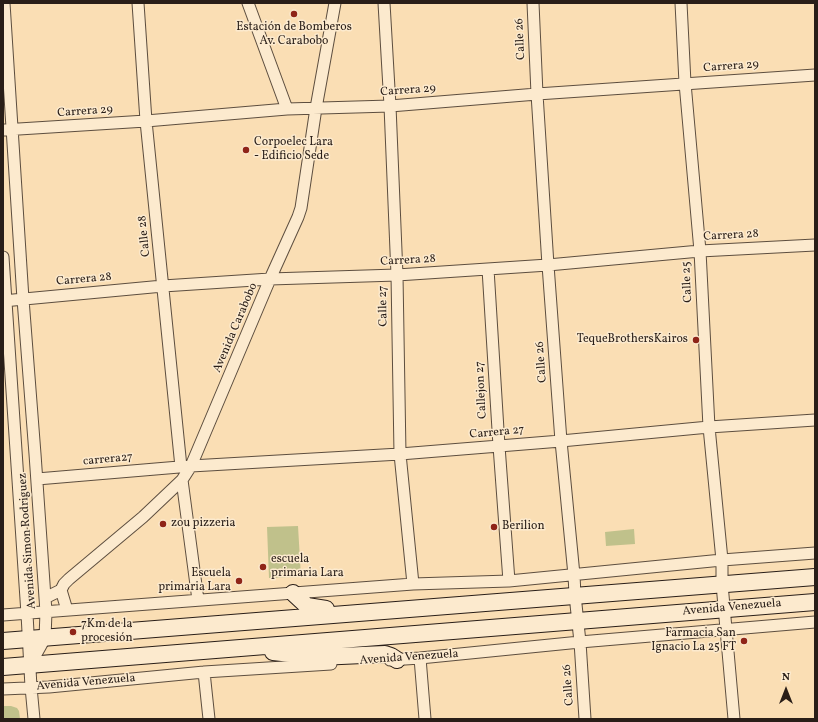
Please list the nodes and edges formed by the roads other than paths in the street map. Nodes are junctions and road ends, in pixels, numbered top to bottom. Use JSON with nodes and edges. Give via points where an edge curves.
{"nodes":[{"id":1,"x":4,"y":3,"type":"edge"},
{"id":2,"x":138,"y":3,"type":"edge"},
{"id":3,"x":248,"y":3,"type":"edge"},
{"id":4,"x":335,"y":3,"type":"edge"},
{"id":5,"x":384,"y":3,"type":"edge"},
{"id":6,"x":533,"y":3,"type":"edge"},
{"id":7,"x":680,"y":3,"type":"edge"},
{"id":8,"x":815,"y":75,"type":"edge"},
{"id":9,"x":685,"y":84,"type":"junction"},
{"id":10,"x":537,"y":94,"type":"junction"},
{"id":11,"x":390,"y":106,"type":"junction"},
{"id":12,"x":316,"y":108,"type":"junction"},
{"id":13,"x":287,"y":109,"type":"junction"},
{"id":14,"x":146,"y":121,"type":"junction"},
{"id":15,"x":7,"y":130,"type":"edge"},
{"id":16,"x":815,"y":245,"type":"edge"},
{"id":17,"x":700,"y":251,"type":"junction"},
{"id":18,"x":3,"y":257,"type":"edge"},
{"id":19,"x":548,"y":265,"type":"junction"},
{"id":20,"x":488,"y":269,"type":"junction"},
{"id":21,"x":397,"y":275,"type":"junction"},
{"id":22,"x":270,"y":279,"type":"junction"},
{"id":23,"x":163,"y":286,"type":"junction"},
{"id":24,"x":23,"y":299,"type":"junction"},
{"id":25,"x":5,"y":301,"type":"edge"},
{"id":26,"x":815,"y":420,"type":"edge"},
{"id":27,"x":709,"y":427,"type":"junction"},
{"id":28,"x":561,"y":441,"type":"junction"},
{"id":29,"x":499,"y":446,"type":"junction"},
{"id":30,"x":400,"y":454,"type":"junction"},
{"id":31,"x":186,"y":466,"type":"junction"},
{"id":32,"x":37,"y":479,"type":"junction"},
{"id":33,"x":182,"y":480,"type":"junction"},
{"id":34,"x":815,"y":553,"type":"edge"},
{"id":35,"x":722,"y":560,"type":"junction"},
{"id":36,"x":574,"y":575,"type":"junction"},
{"id":37,"x":815,"y":577,"type":"edge"},
{"id":38,"x":509,"y":581,"type":"junction"},
{"id":39,"x":413,"y":584,"type":"junction"},
{"id":40,"x":722,"y":584,"type":"junction"},
{"id":41,"x":61,"y":590,"type":"junction"},
{"id":42,"x":293,"y":593,"type":"junction"},
{"id":43,"x":575,"y":595,"type":"junction"},
{"id":44,"x":45,"y":598,"type":"junction"},
{"id":45,"x":198,"y":600,"type":"junction"},
{"id":46,"x":815,"y":602,"type":"edge"},
{"id":47,"x":427,"y":607,"type":"junction"},
{"id":48,"x":724,"y":609,"type":"junction"},
{"id":49,"x":67,"y":610,"type":"junction"},
{"id":50,"x":46,"y":612,"type":"junction"},
{"id":51,"x":27,"y":614,"type":"junction"},
{"id":52,"x":3,"y":615,"type":"edge"},
{"id":53,"x":577,"y":620,"type":"junction"},
{"id":54,"x":815,"y":622,"type":"edge"},
{"id":55,"x":727,"y":634,"type":"junction"},
{"id":56,"x":45,"y":638,"type":"junction"},
{"id":57,"x":28,"y":639,"type":"junction"},
{"id":58,"x":3,"y":641,"type":"edge"},
{"id":59,"x":580,"y":642,"type":"junction"},
{"id":60,"x":250,"y":647,"type":"junction"},
{"id":61,"x":420,"y":658,"type":"junction"},
{"id":62,"x":397,"y":660,"type":"junction"},
{"id":63,"x":30,"y":665,"type":"junction"},
{"id":64,"x":3,"y":667,"type":"edge"},
{"id":65,"x":204,"y":672,"type":"junction"},
{"id":66,"x":31,"y":687,"type":"junction"},
{"id":67,"x":3,"y":689,"type":"edge"},
{"id":68,"x":34,"y":719,"type":"edge"},
{"id":69,"x":209,"y":719,"type":"edge"},
{"id":70,"x":425,"y":719,"type":"edge"},
{"id":71,"x":585,"y":719,"type":"edge"},
{"id":72,"x":734,"y":719,"type":"edge"}],
"edges":[{"from":1,"to":15,"type":"street","name":"Avenida Simon Rodriguez"},
{"from":2,"to":14,"type":"street","name":"Calle 28"},
{"from":3,"to":13,"type":"street"},
{"from":4,"to":12,"type":"street","name":"Avenida Carabobo"},
{"from":5,"to":11,"type":"street","name":"Calle 27"},
{"from":6,"to":10,"type":"street","name":"Calle 26"},
{"from":7,"to":9,"type":"street","name":"Calle 25"},
{"from":8,"to":9,"type":"street","name":"Carrera 29"},
{"from":9,"to":10,"type":"street","name":"Carrera 29"},
{"from":9,"to":17,"type":"street","name":"Calle 25"},
{"from":10,"to":11,"type":"street","name":"Carrera 29"},
{"from":10,"to":19,"type":"street","name":"Calle 26"},
{"from":11,"to":12,"type":"street","name":"Carrera 29"},
{"from":11,"to":21,"type":"street","name":"Calle 27"},
{"from":12,"to":13,"type":"street","name":"Carrera 29"},
{"from":12,"to":22,"type":"street","name":"Avenida Carabobo","via":[[301,208]]},
{"from":13,"to":14,"type":"street","name":"Carrera 29"},
{"from":14,"to":15,"type":"street","name":"Carrera 29"},
{"from":14,"to":23,"type":"street","name":"Calle 28"},
{"from":15,"to":24,"type":"street","name":"Avenida Simon Rodriguez"},
{"from":16,"to":17,"type":"street","name":"Carrera 28"},
{"from":17,"to":19,"type":"street","name":"Carrera 28"},
{"from":17,"to":27,"type":"street","name":"Calle 25"},
{"from":18,"to":25,"type":"street","name":"Avenida Simon Rodriguez"},
{"from":19,"to":20,"type":"street","name":"Carrera 28"},
{"from":19,"to":28,"type":"street","name":"Calle 26"},
{"from":20,"to":21,"type":"street","name":"Carrera 28"},
{"from":20,"to":29,"type":"street","name":"Callejon 27"},
{"from":21,"to":22,"type":"street","name":"Carrera 28"},
{"from":21,"to":30,"type":"street","name":"Calle 27"},
{"from":22,"to":23,"type":"street","name":"Carrera 28"},
{"from":22,"to":31,"type":"street","name":"Avenida Carabobo"},
{"from":23,"to":24,"type":"street","name":"Carrera 28"},
{"from":23,"to":31,"type":"street","name":"Calle 28"},
{"from":24,"to":25,"type":"street","name":"Carrera 28"},
{"from":24,"to":32,"type":"street","name":"Avenida Simon Rodriguez"},
{"from":25,"to":51,"type":"street","name":"Avenida Simon Rodriguez"},
{"from":26,"to":27,"type":"street","name":"Carrera 27"},
{"from":27,"to":28,"type":"street","name":"Carrera 27"},
{"from":27,"to":35,"type":"street","name":"Calle 25"},
{"from":28,"to":29,"type":"street","name":"Carrera 27"},
{"from":28,"to":36,"type":"street","name":"Calle 26"},
{"from":29,"to":30,"type":"street","name":"Carrera 27"},
{"from":29,"to":38,"type":"street","name":"Callejon 27"},
{"from":30,"to":31,"type":"street","name":"Carrera 27"},
{"from":30,"to":39,"type":"street","name":"Calle 27"},
{"from":31,"to":32,"type":"street","name":"carrera27"},
{"from":31,"to":33,"type":"street","name":"Avenida Carabobo"},
{"from":32,"to":44,"type":"street","name":"Avenida Simon Rodriguez"},
{"from":33,"to":41,"type":"street","name":"Avenida Carabobo","via":[[143,517],[69,579]]},
{"from":33,"to":45,"type":"street"},
{"from":34,"to":35,"type":"street"},
{"from":35,"to":36,"type":"street"},
{"from":35,"to":40,"type":"street","name":"Calle 25"},
{"from":36,"to":38,"type":"street"},
{"from":36,"to":43,"type":"street","name":"Calle 26"},
{"from":37,"to":40,"type":"street","name":"Avenida Venezuela"},
{"from":38,"to":39,"type":"street"},
{"from":39,"to":42,"type":"street"},
{"from":40,"to":43,"type":"street","name":"Avenida Venezuela"},
{"from":40,"to":48,"type":"street","name":"Calle 25"},
{"from":41,"to":44,"type":"street","name":"Avenida Carabobo"},
{"from":41,"to":49,"type":"street"},
{"from":42,"to":45,"type":"street"},
{"from":42,"to":47,"type":"street","via":[[307,606],[334,611],[404,605]]},
{"from":43,"to":47,"type":"street","name":"Avenida Venezuela"},
{"from":43,"to":53,"type":"street","name":"Calle 26"},
{"from":44,"to":50,"type":"street","name":"Avenida Simon Rodriguez"},
{"from":45,"to":49,"type":"street"},
{"from":46,"to":48,"type":"street","name":"Avenida Venezuela"},
{"from":47,"to":56,"type":"street","name":"Avenida Venezuela"},
{"from":48,"to":53,"type":"street","name":"Avenida Venezuela"},
{"from":48,"to":55,"type":"street","name":"Calle 25"},
{"from":49,"to":50,"type":"street"},
{"from":50,"to":51,"type":"street"},
{"from":50,"to":56,"type":"street","name":"Avenida Simon Rodriguez"},
{"from":51,"to":52,"type":"street"},
{"from":51,"to":57,"type":"street","name":"Avenida Simon Rodriguez"},
{"from":53,"to":59,"type":"street","name":"Calle 26"},
{"from":53,"to":60,"type":"street","name":"Avenida Venezuela"},
{"from":54,"to":55,"type":"street","name":"Avenida Venezuela"},
{"from":55,"to":59,"type":"street","name":"Avenida Venezuela"},
{"from":55,"to":72,"type":"street","name":"Calle 25"},
{"from":56,"to":57,"type":"street","name":"Avenida Venezuela"},
{"from":56,"to":63,"type":"street","name":"Avenida Simon Rodriguez"},
{"from":57,"to":58,"type":"street","name":"Avenida Venezuela"},
{"from":57,"to":63,"type":"street","name":"Avenida Simon Rodriguez"},
{"from":59,"to":61,"type":"street","name":"Avenida Venezuela"},
{"from":59,"to":71,"type":"street","name":"Calle 26"},
{"from":60,"to":62,"type":"street","via":[[270,652],[319,657],[385,654]]},
{"from":60,"to":63,"type":"street","name":"Avenida Venezuela"},
{"from":61,"to":62,"type":"street","name":"Avenida Venezuela"},
{"from":61,"to":70,"type":"street"},
{"from":62,"to":65,"type":"street","name":"Avenida Venezuela"},
{"from":63,"to":64,"type":"street","name":"Avenida Venezuela"},
{"from":63,"to":66,"type":"street"},
{"from":65,"to":66,"type":"street","name":"Avenida Venezuela"},
{"from":65,"to":69,"type":"street"},
{"from":66,"to":67,"type":"street","name":"Avenida Venezuela"},
{"from":66,"to":68,"type":"street"}]}
